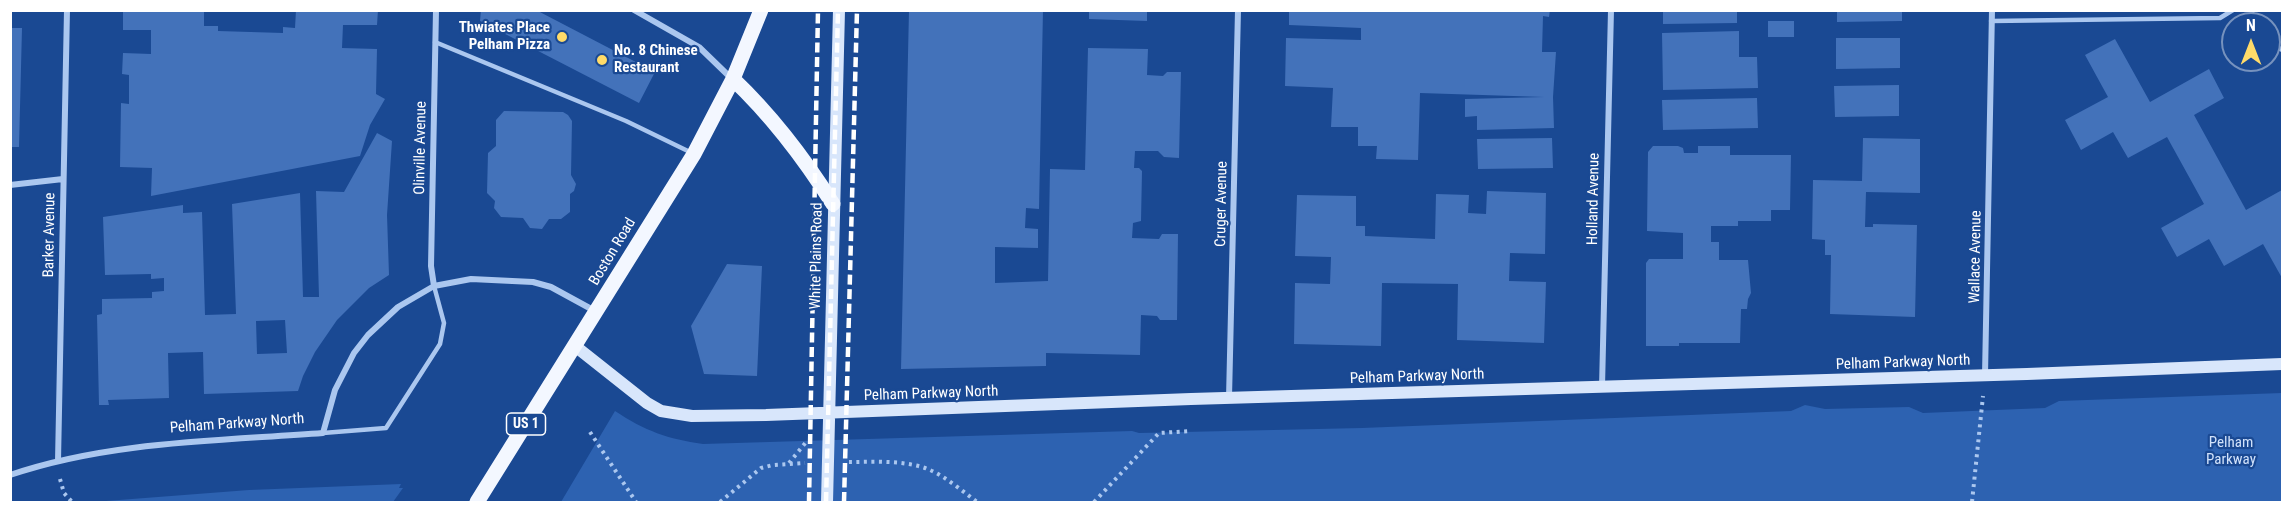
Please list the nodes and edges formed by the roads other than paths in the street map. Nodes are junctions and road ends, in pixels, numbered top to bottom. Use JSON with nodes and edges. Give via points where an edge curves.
{"nodes":[{"id":1,"x":67,"y":10,"type":"edge"},
{"id":2,"x":436,"y":10,"type":"edge"},
{"id":3,"x":634,"y":10,"type":"edge"},
{"id":4,"x":760,"y":10,"type":"edge"},
{"id":5,"x":839,"y":10,"type":"edge"},
{"id":6,"x":1239,"y":10,"type":"edge"},
{"id":7,"x":1611,"y":10,"type":"edge"},
{"id":8,"x":1992,"y":10,"type":"edge"},
{"id":9,"x":2233,"y":10,"type":"edge"},
{"id":10,"x":1991,"y":21,"type":"junction"},
{"id":11,"x":435,"y":42,"type":"junction"},
{"id":12,"x":733,"y":79,"type":"junction"},
{"id":13,"x":694,"y":154,"type":"junction"},
{"id":14,"x":63,"y":179,"type":"junction"},
{"id":15,"x":10,"y":184,"type":"edge"},
{"id":16,"x":833,"y":204,"type":"junction"},
{"id":17,"x":434,"y":286,"type":"junction"},
{"id":18,"x":597,"y":312,"type":"junction"},
{"id":19,"x":575,"y":346,"type":"junction"},
{"id":20,"x":2283,"y":364,"type":"edge"},
{"id":21,"x":1985,"y":375,"type":"junction"},
{"id":22,"x":1602,"y":387,"type":"junction"},
{"id":23,"x":1229,"y":398,"type":"junction"},
{"id":24,"x":829,"y":413,"type":"junction"},
{"id":25,"x":323,"y":433,"type":"junction"},
{"id":26,"x":58,"y":461,"type":"junction"},
{"id":27,"x":10,"y":475,"type":"edge"},
{"id":28,"x":477,"y":502,"type":"edge"},
{"id":29,"x":827,"y":502,"type":"edge"}],
"edges":[{"from":1,"to":14,"type":"street","name":"Barker Avenue"},
{"from":2,"to":11,"type":"street","name":"Olinville Avenue"},
{"from":3,"to":12,"type":"street","via":[[699,46]]},
{"from":4,"to":12,"type":"main road","name":"Boston Road","number":"US 1"},
{"from":5,"to":16,"type":"street","name":"White Plains Road"},
{"from":6,"to":23,"type":"street","name":"Cruger Avenue"},
{"from":7,"to":22,"type":"street","name":"Holland Avenue"},
{"from":8,"to":10,"type":"street","name":"Wallace Avenue"},
{"from":9,"to":10,"type":"lane","via":[[2220,18]]},
{"from":10,"to":21,"type":"street","name":"Wallace Avenue"},
{"from":11,"to":13,"type":"lane"},
{"from":11,"to":17,"type":"street","name":"Olinville Avenue","via":[[431,266]]},
{"from":12,"to":13,"type":"main road","name":"Boston Road","number":"US 1"},
{"from":12,"to":16,"type":"main road","via":[[775,122]]},
{"from":13,"to":18,"type":"main road","name":"Boston Road","number":"US 1"},
{"from":14,"to":15,"type":"street"},
{"from":14,"to":26,"type":"street","name":"Barker Avenue"},
{"from":16,"to":24,"type":"street","name":"White Plains Road"},
{"from":17,"to":18,"type":"street","name":"Pelham Parkway North","via":[[471,279],[532,282],[551,287]]},
{"from":17,"to":25,"type":"street","name":"Pelham Parkway North","via":[[398,307],[361,344],[335,390]]},
{"from":17,"to":25,"type":"lane","via":[[444,323],[440,344],[386,428]]},
{"from":18,"to":19,"type":"main road","name":"Boston Road","number":"US 1"},
{"from":19,"to":24,"type":"street","name":"Pelham Parkway North","via":[[661,411],[692,416]]},
{"from":19,"to":28,"type":"main road","name":"Boston Road","number":"US 1"},
{"from":20,"to":21,"type":"street","name":"Pelham Parkway North"},
{"from":21,"to":22,"type":"street","name":"Pelham Parkway North"},
{"from":22,"to":23,"type":"street","name":"Pelham Parkway North"},
{"from":23,"to":24,"type":"street","name":"Pelham Parkway North"},
{"from":24,"to":29,"type":"street","name":"White Plains Road"},
{"from":25,"to":26,"type":"street","name":"Pelham Parkway North","via":[[156,446]]},
{"from":26,"to":27,"type":"street","name":"Pelham Parkway North"}]}
